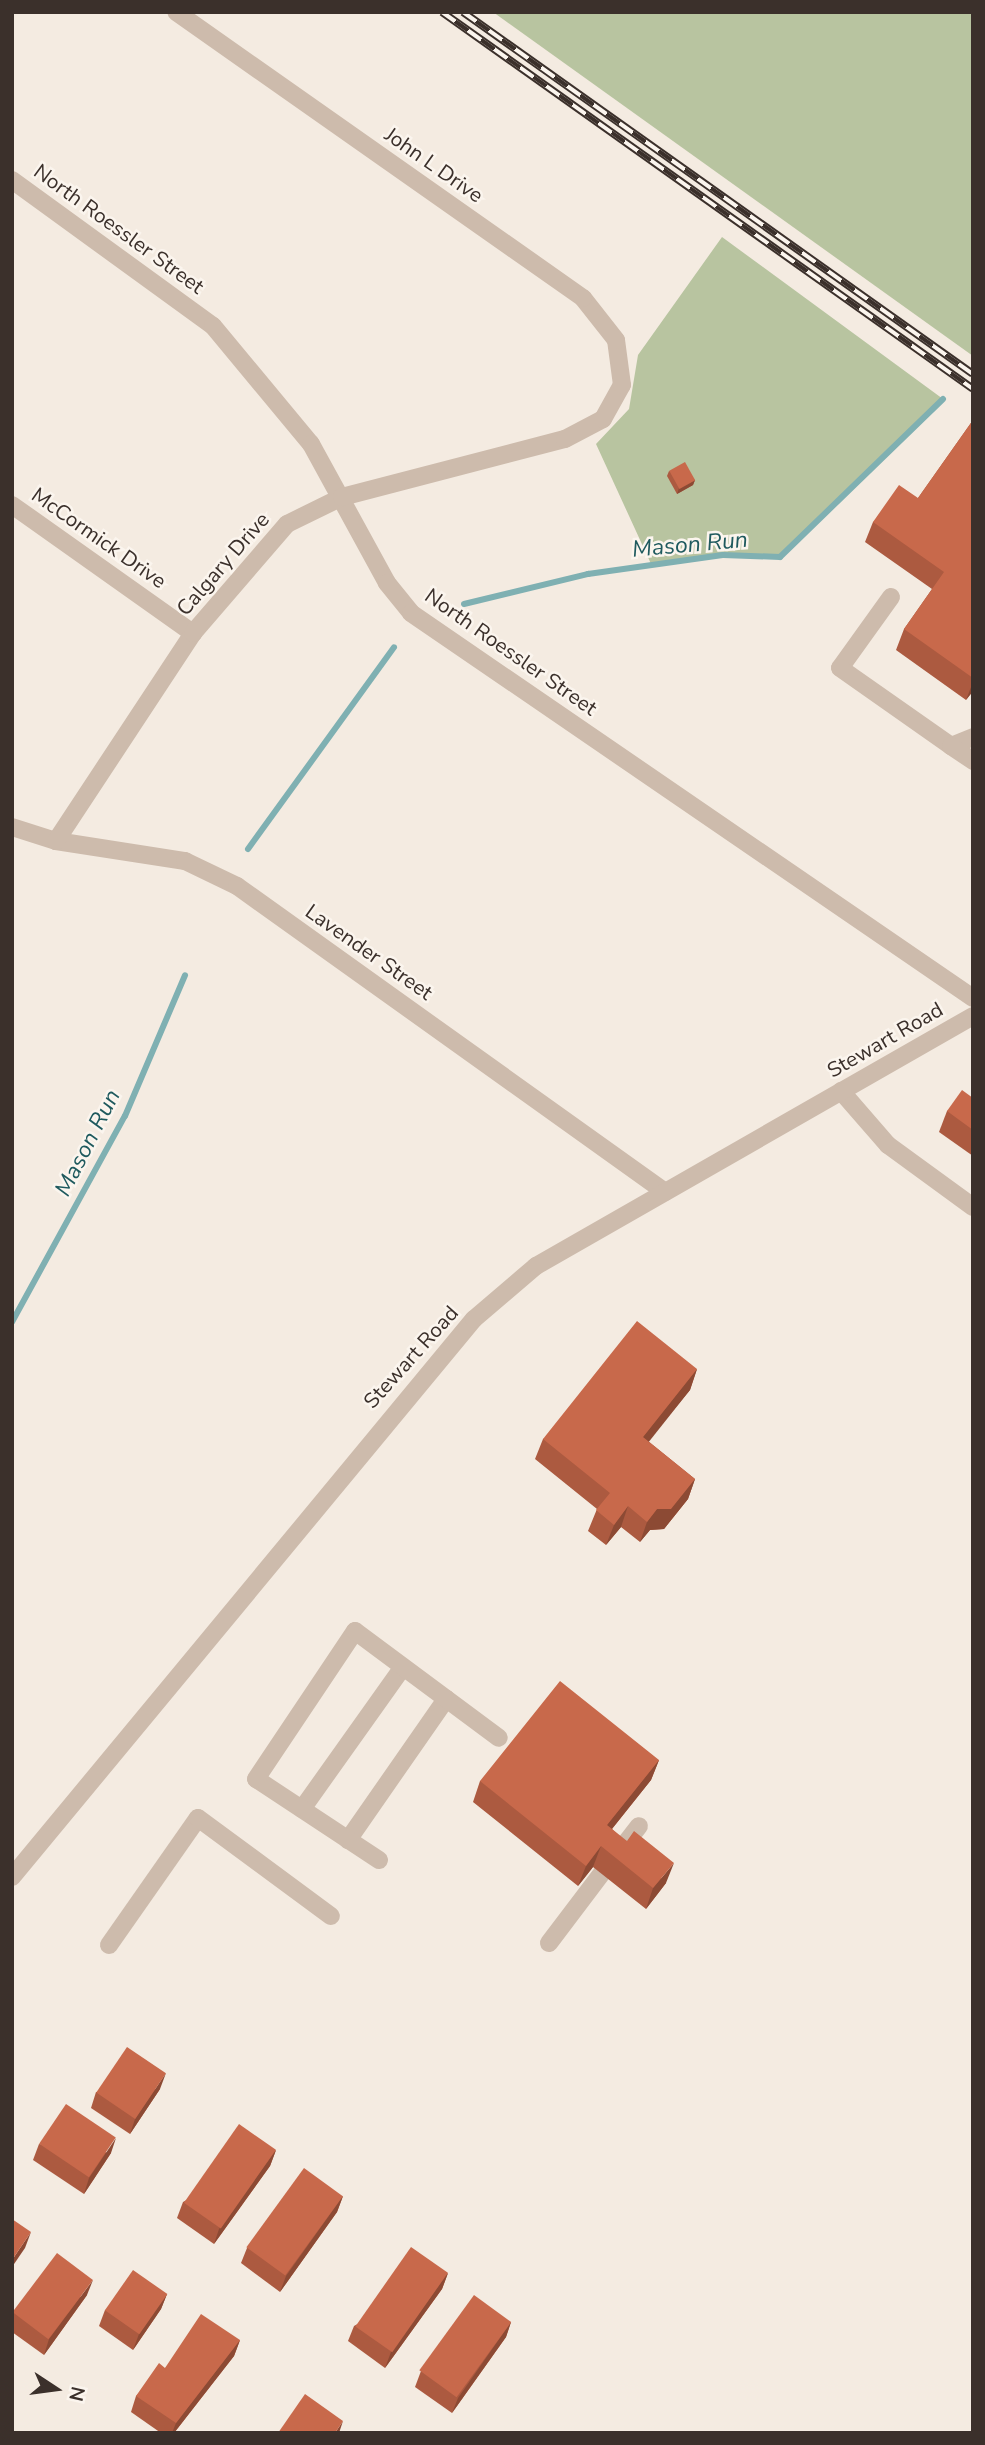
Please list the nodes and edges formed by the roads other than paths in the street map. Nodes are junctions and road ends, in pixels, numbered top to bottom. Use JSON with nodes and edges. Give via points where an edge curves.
{"nodes":[{"id":1,"x":176,"y":12,"type":"edge"},
{"id":2,"x":12,"y":180,"type":"edge"},
{"id":3,"x":622,"y":385,"type":"joint"},
{"id":4,"x":342,"y":497,"type":"junction"},
{"id":5,"x":12,"y":505,"type":"edge"},
{"id":6,"x":891,"y":597,"type":"dead end"},
{"id":7,"x":193,"y":633,"type":"junction"},
{"id":8,"x":973,"y":737,"type":"edge"},
{"id":9,"x":951,"y":746,"type":"junction"},
{"id":10,"x":973,"y":761,"type":"edge"},
{"id":11,"x":12,"y":827,"type":"edge"},
{"id":12,"x":56,"y":841,"type":"junction"},
{"id":13,"x":973,"y":998,"type":"edge"},
{"id":14,"x":973,"y":1016,"type":"edge"},
{"id":15,"x":841,"y":1091,"type":"junction"},
{"id":16,"x":665,"y":1192,"type":"junction"},
{"id":17,"x":973,"y":1207,"type":"edge"},
{"id":18,"x":403,"y":1667,"type":"junction"},
{"id":19,"x":446,"y":1699,"type":"junction"},
{"id":20,"x":499,"y":1738,"type":"dead end"},
{"id":21,"x":302,"y":1809,"type":"junction"},
{"id":22,"x":639,"y":1826,"type":"dead end"},
{"id":23,"x":348,"y":1840,"type":"junction"},
{"id":24,"x":614,"y":1857,"type":"edge"},
{"id":25,"x":379,"y":1860,"type":"dead end"},
{"id":26,"x":14,"y":1872,"type":"edge"},
{"id":27,"x":602,"y":1873,"type":"dead end"},
{"id":28,"x":331,"y":1916,"type":"dead end"},
{"id":29,"x":549,"y":1943,"type":"dead end"},
{"id":30,"x":110,"y":1945,"type":"dead end"}],
"edges":[{"from":1,"to":3,"type":"street","name":"John L Drive","via":[[583,298],[616,340]]},
{"from":2,"to":4,"type":"street","name":"North Roessler Street","via":[[212,326],[272,392]]},
{"from":3,"to":4,"type":"street","name":"Calgary Drive","via":[[603,419],[565,439]]},
{"from":4,"to":7,"type":"street","name":"Calgary Drive","via":[[287,524]]},
{"from":4,"to":13,"type":"street","name":"North Roessler Street","via":[[387,583],[411,613]]},
{"from":5,"to":7,"type":"street","name":"McCormick Drive"},
{"from":6,"to":9,"type":"street","via":[[840,668]]},
{"from":7,"to":12,"type":"street","name":"Calgary Drive"},
{"from":8,"to":9,"type":"street"},
{"from":9,"to":10,"type":"street"},
{"from":11,"to":12,"type":"street","name":"Lavender Street"},
{"from":12,"to":16,"type":"street","name":"Lavender Street","via":[[185,861],[237,886]]},
{"from":14,"to":15,"type":"street","name":"Stewart Road"},
{"from":15,"to":16,"type":"street","name":"Stewart Road"},
{"from":15,"to":17,"type":"street","via":[[888,1145]]},
{"from":16,"to":26,"type":"street","name":"Stewart Road","via":[[536,1266],[440,1353]]},
{"from":18,"to":19,"type":"street"},
{"from":18,"to":21,"type":"street"},
{"from":18,"to":21,"type":"street","via":[[355,1632],[256,1779]]},
{"from":19,"to":20,"type":"street"},
{"from":19,"to":23,"type":"street"},
{"from":21,"to":23,"type":"street"},
{"from":22,"to":24,"type":"street"},
{"from":23,"to":25,"type":"street"},
{"from":27,"to":29,"type":"street"},
{"from":28,"to":30,"type":"street","via":[[198,1818]]}]}
